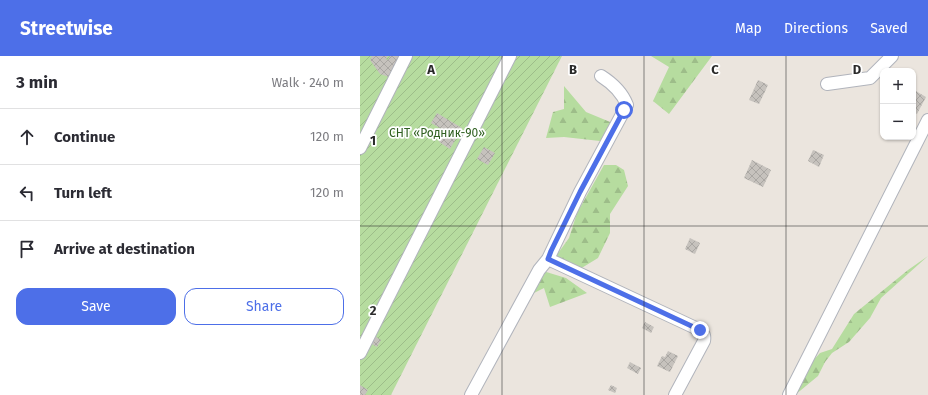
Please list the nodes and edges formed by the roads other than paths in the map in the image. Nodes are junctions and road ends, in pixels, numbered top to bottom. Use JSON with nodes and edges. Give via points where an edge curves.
{"nodes":[{"id":1,"x":406,"y":56,"type":"edge"},
{"id":2,"x":510,"y":56,"type":"edge"},
{"id":3,"x":892,"y":56,"type":"edge"},
{"id":4,"x":601,"y":76,"type":"dead end"},
{"id":5,"x":827,"y":84,"type":"dead end"},
{"id":6,"x":928,"y":120,"type":"edge"},
{"id":7,"x":360,"y":148,"type":"edge"},
{"id":8,"x":548,"y":259,"type":"junction"},
{"id":9,"x":360,"y":353,"type":"edge"},
{"id":10,"x":471,"y":395,"type":"edge"},
{"id":11,"x":675,"y":395,"type":"edge"},
{"id":12,"x":789,"y":395,"type":"edge"}],
"edges":[{"from":1,"to":7,"type":"street"},
{"from":2,"to":9,"type":"street"},
{"from":3,"to":5,"type":"street","via":[[870,78]]},
{"from":4,"to":8,"type":"street","via":[[613,83],[627,105],[580,192]]},
{"from":6,"to":12,"type":"street"},
{"from":8,"to":10,"type":"street","via":[[539,270]]},
{"from":8,"to":11,"type":"street","via":[[703,333],[704,341]]}]}
